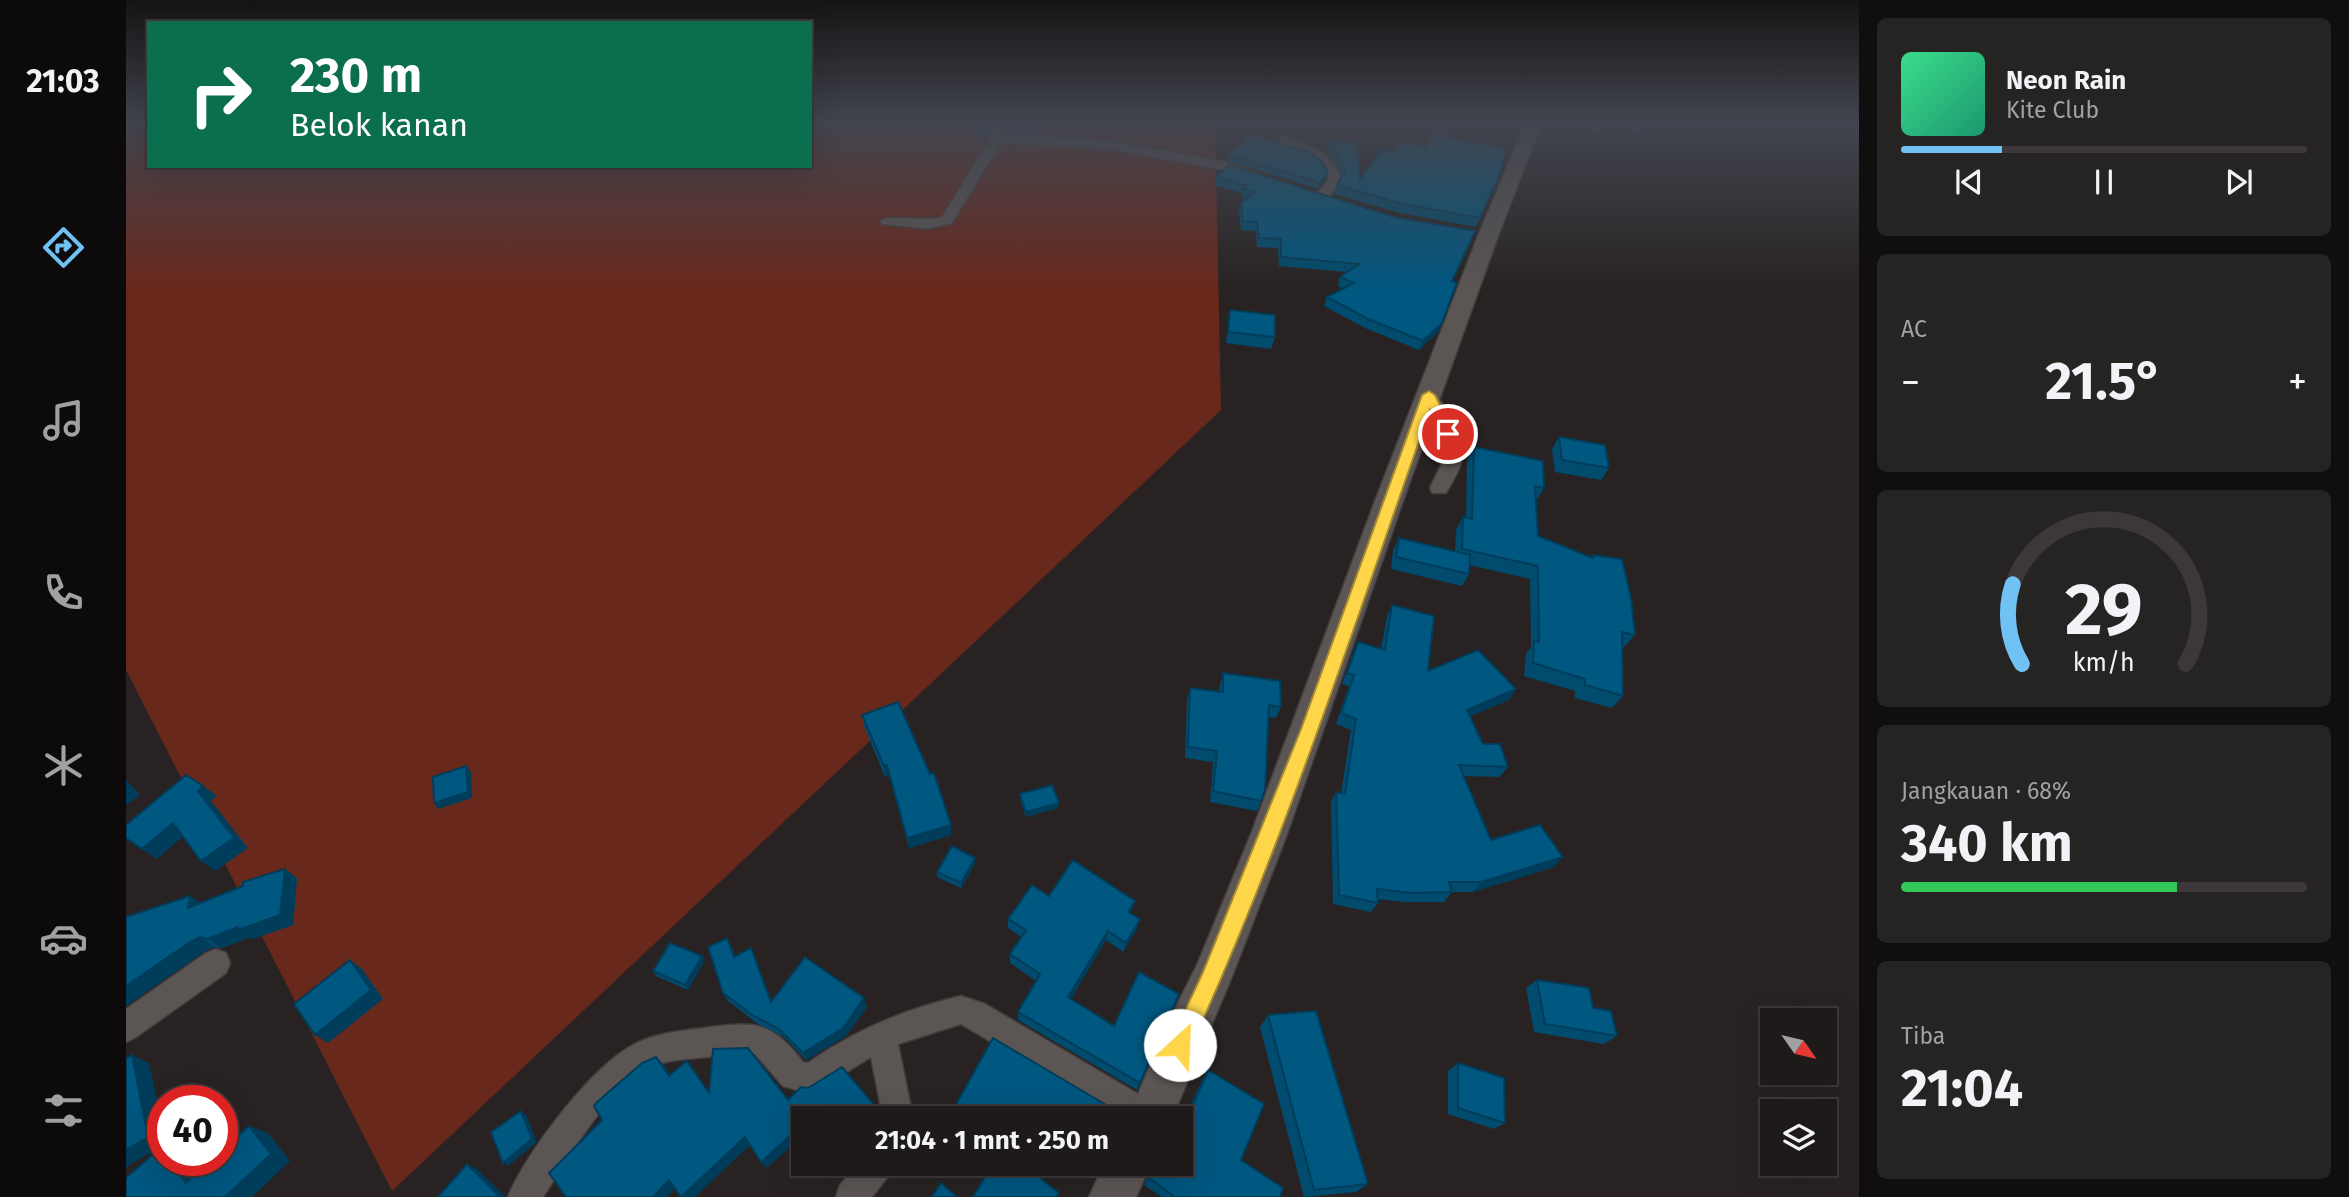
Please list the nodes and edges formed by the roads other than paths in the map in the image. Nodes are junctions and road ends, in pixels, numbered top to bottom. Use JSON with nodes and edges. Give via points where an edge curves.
{"nodes":[{"id":1,"x":973,"y":178,"type":"edge"},
{"id":2,"x":1265,"y":178,"type":"edge"},
{"id":3,"x":1335,"y":178,"type":"edge"},
{"id":4,"x":1508,"y":178,"type":"edge"},
{"id":5,"x":1272,"y":180,"type":"edge"},
{"id":6,"x":1322,"y":197,"type":"edge"},
{"id":7,"x":887,"y":221,"type":"dead end"},
{"id":8,"x":1429,"y":395,"type":"junction"},
{"id":9,"x":1439,"y":488,"type":"dead end"},
{"id":10,"x":216,"y":962,"type":"dead end"},
{"id":11,"x":126,"y":1027,"type":"edge"},
{"id":12,"x":882,"y":1035,"type":"junction"},
{"id":13,"x":896,"y":1106,"type":"edge"},
{"id":14,"x":1130,"y":1106,"type":"edge"},
{"id":15,"x":1155,"y":1106,"type":"edge"},
{"id":16,"x":869,"y":1176,"type":"edge"},
{"id":17,"x":1122,"y":1176,"type":"edge"},
{"id":18,"x":524,"y":1197,"type":"edge"},
{"id":19,"x":852,"y":1197,"type":"edge"},
{"id":20,"x":1112,"y":1197,"type":"edge"}],
"edges":[{"from":1,"to":7,"type":"street","via":[[947,220],[928,225]]},
{"from":2,"to":5,"type":"street"},
{"from":3,"to":6,"type":"street"},
{"from":4,"to":8,"type":"street","via":[[1482,235]]},
{"from":8,"to":9,"type":"street","via":[[1448,434],[1454,459]]},
{"from":8,"to":15,"type":"street","via":[[1274,822]]},
{"from":10,"to":11,"type":"street"},
{"from":12,"to":13,"type":"street"},
{"from":12,"to":14,"type":"street","via":[[943,1014],[961,1010],[975,1014]]},
{"from":12,"to":18,"type":"street","via":[[811,1079],[794,1075],[770,1045],[755,1036],[644,1055],[598,1092]]},
{"from":16,"to":19,"type":"street"},
{"from":17,"to":20,"type":"street"}]}
